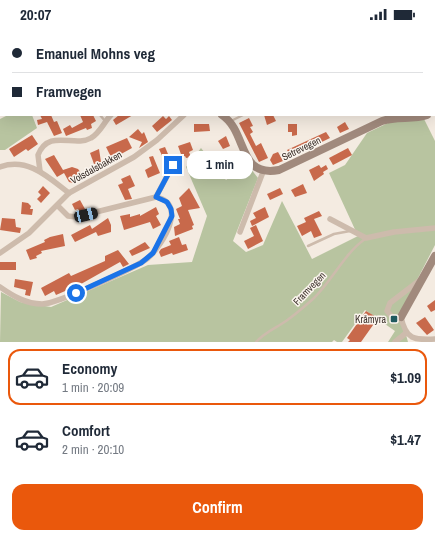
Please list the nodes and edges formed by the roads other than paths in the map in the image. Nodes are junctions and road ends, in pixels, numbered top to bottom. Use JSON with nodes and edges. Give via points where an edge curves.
{"nodes":[{"id":1,"x":101,"y":116,"type":"edge"},
{"id":2,"x":111,"y":116,"type":"edge"},
{"id":3,"x":183,"y":116,"type":"edge"},
{"id":4,"x":223,"y":116,"type":"edge"},
{"id":5,"x":242,"y":116,"type":"edge"},
{"id":6,"x":423,"y":116,"type":"edge"},
{"id":7,"x":105,"y":122,"type":"junction"},
{"id":8,"x":230,"y":122,"type":"junction"},
{"id":9,"x":173,"y":165,"type":"dead end"},
{"id":10,"x":0,"y":167,"type":"edge"},
{"id":11,"x":40,"y":171,"type":"junction"},
{"id":12,"x":263,"y":172,"type":"junction"},
{"id":13,"x":70,"y":193,"type":"junction"},
{"id":14,"x":156,"y":197,"type":"junction"},
{"id":15,"x":58,"y":206,"type":"junction"},
{"id":16,"x":330,"y":220,"type":"dead end"},
{"id":17,"x":435,"y":228,"type":"edge"},
{"id":18,"x":353,"y":230,"type":"junction"},
{"id":19,"x":240,"y":232,"type":"dead end"},
{"id":20,"x":366,"y":238,"type":"junction"},
{"id":21,"x":308,"y":246,"type":"dead end"},
{"id":22,"x":0,"y":253,"type":"edge"},
{"id":23,"x":435,"y":256,"type":"edge"},
{"id":24,"x":423,"y":276,"type":"junction"},
{"id":25,"x":0,"y":288,"type":"edge"},
{"id":26,"x":401,"y":317,"type":"junction"},
{"id":27,"x":406,"y":332,"type":"junction"},
{"id":28,"x":435,"y":339,"type":"edge"},
{"id":29,"x":256,"y":342,"type":"edge"},
{"id":30,"x":395,"y":342,"type":"edge"}],
"edges":[{"from":1,"to":7,"type":"lane"},
{"from":2,"to":7,"type":"street"},
{"from":3,"to":13,"type":"street","name":"Volsdalsbakken","via":[[134,157]]},
{"from":4,"to":8,"type":"street"},
{"from":5,"to":8,"type":"lane"},
{"from":6,"to":12,"type":"street","name":"Setrevegen","via":[[382,121],[279,170]]},
{"from":7,"to":11,"type":"street","via":[[95,135],[86,140],[54,140],[48,143],[38,155]]},
{"from":8,"to":12,"type":"street","via":[[250,162]]},
{"from":9,"to":14,"type":"street"},
{"from":10,"to":11,"type":"street","via":[[19,164]]},
{"from":11,"to":13,"type":"street"},
{"from":12,"to":19,"type":"street"},
{"from":13,"to":15,"type":"street","name":"Volsdalsbakken"},
{"from":14,"to":15,"type":"street","via":[[76,217],[68,216]]},
{"from":14,"to":25,"type":"street","via":[[167,202],[172,216],[157,247],[141,263],[53,302],[43,304],[28,302]]},
{"from":15,"to":22,"type":"street","name":"Volsdalsbakken","via":[[28,233]]},
{"from":16,"to":18,"type":"street"},
{"from":17,"to":20,"type":"street"},
{"from":18,"to":20,"type":"street"},
{"from":18,"to":21,"type":"lane","via":[[334,234]]},
{"from":20,"to":29,"type":"lane","name":"Framvegen","via":[[354,248],[314,298],[299,312]]},
{"from":23,"to":24,"type":"street"},
{"from":24,"to":26,"type":"street"},
{"from":24,"to":26,"type":"street","via":[[390,303],[388,314],[393,318]]},
{"from":26,"to":27,"type":"street"},
{"from":27,"to":28,"type":"street","via":[[414,339]]},
{"from":27,"to":30,"type":"street"}]}
